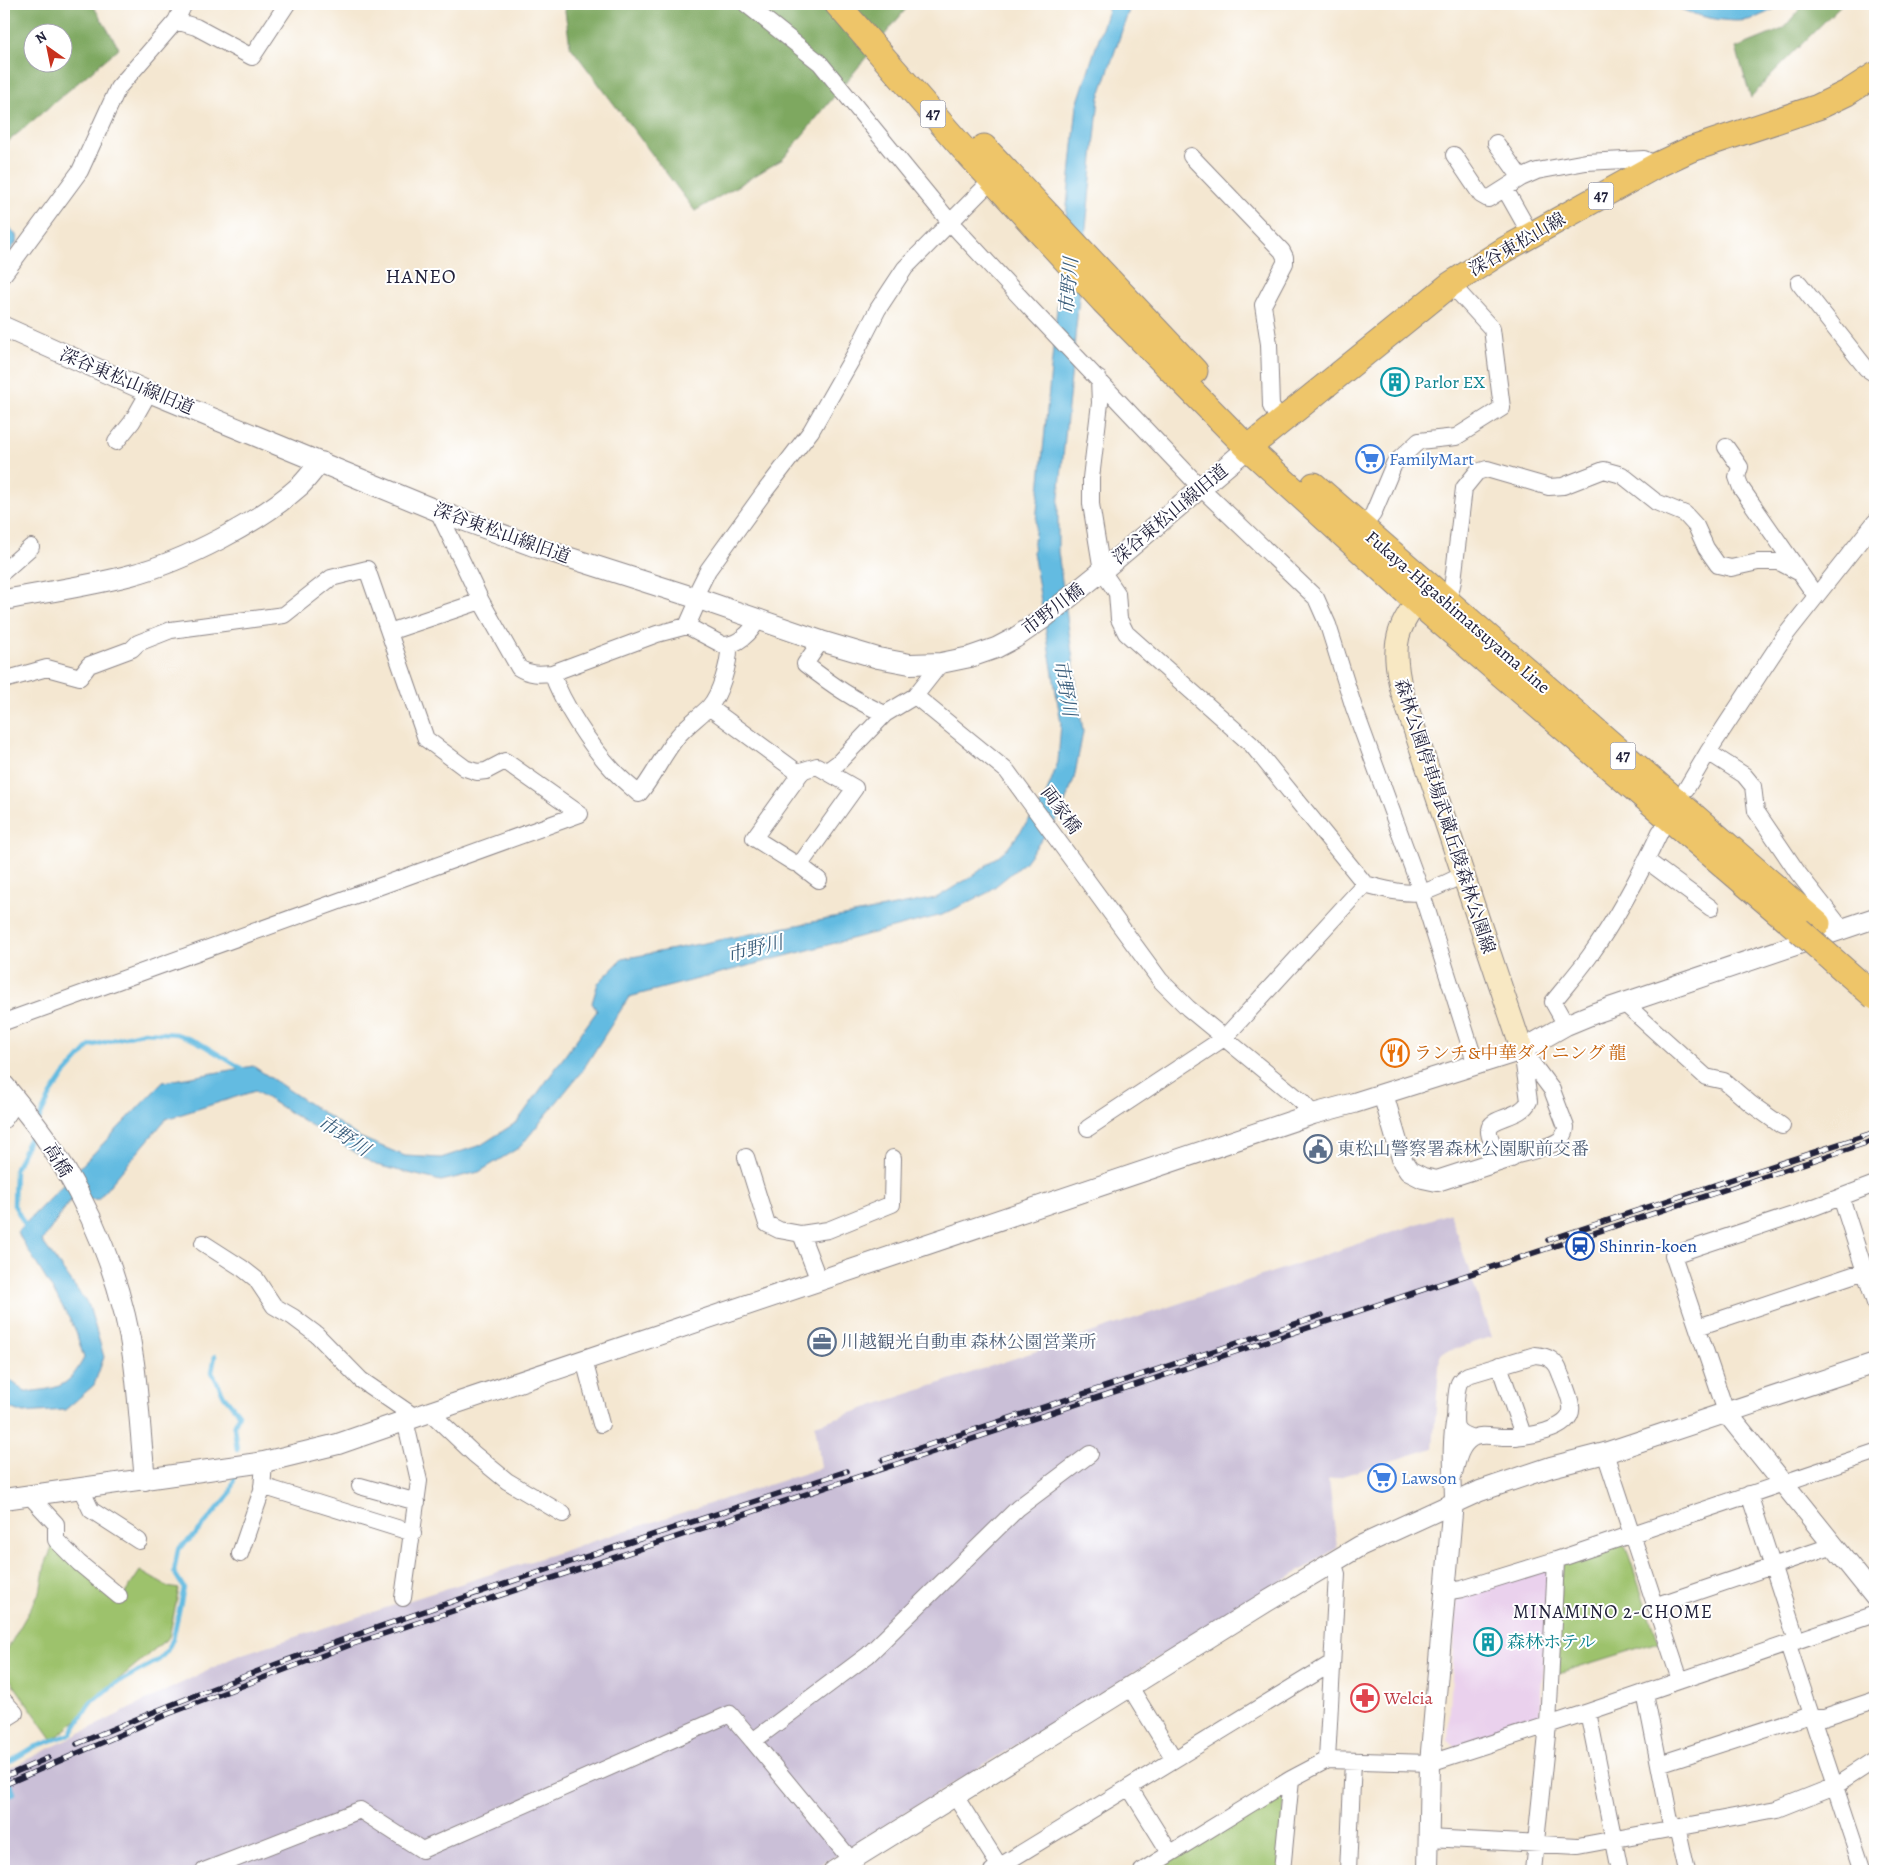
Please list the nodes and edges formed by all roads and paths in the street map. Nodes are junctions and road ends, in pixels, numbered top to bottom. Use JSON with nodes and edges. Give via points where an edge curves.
{"nodes":[{"id":1,"x":184,"y":4,"type":"edge"},
{"id":2,"x":287,"y":4,"type":"edge"},
{"id":3,"x":746,"y":4,"type":"edge"},
{"id":4,"x":837,"y":4,"type":"edge"},
{"id":5,"x":859,"y":4,"type":"edge"},
{"id":6,"x":176,"y":21,"type":"junction"},
{"id":7,"x":1875,"y":75,"type":"edge"},
{"id":8,"x":1496,"y":143,"type":"dead end"},
{"id":9,"x":1454,"y":154,"type":"dead end"},
{"id":10,"x":1191,"y":156,"type":"dead end"},
{"id":11,"x":1657,"y":165,"type":"junction"},
{"id":12,"x":1521,"y":178,"type":"junction"},
{"id":13,"x":992,"y":180,"type":"junction"},
{"id":14,"x":1505,"y":189,"type":"junction"},
{"id":15,"x":1035,"y":214,"type":"junction"},
{"id":16,"x":950,"y":222,"type":"junction"},
{"id":17,"x":1531,"y":235,"type":"junction"},
{"id":18,"x":4,"y":274,"type":"edge"},
{"id":19,"x":1799,"y":283,"type":"dead end"},
{"id":20,"x":1450,"y":284,"type":"junction"},
{"id":21,"x":4,"y":327,"type":"edge"},
{"id":22,"x":1875,"y":374,"type":"edge"},
{"id":23,"x":1099,"y":379,"type":"junction"},
{"id":24,"x":149,"y":392,"type":"junction"},
{"id":25,"x":1280,"y":422,"type":"junction"},
{"id":26,"x":116,"y":442,"type":"dead end"},
{"id":27,"x":1255,"y":442,"type":"junction"},
{"id":28,"x":1726,"y":447,"type":"dead end"},
{"id":29,"x":321,"y":462,"type":"junction"},
{"id":30,"x":1202,"y":488,"type":"junction"},
{"id":31,"x":438,"y":511,"type":"junction"},
{"id":32,"x":1875,"y":522,"type":"edge"},
{"id":33,"x":1362,"y":528,"type":"junction"},
{"id":34,"x":31,"y":547,"type":"dead end"},
{"id":35,"x":4,"y":571,"type":"edge"},
{"id":36,"x":1800,"y":573,"type":"junction"},
{"id":37,"x":1097,"y":575,"type":"junction"},
{"id":38,"x":1423,"y":594,"type":"junction"},
{"id":39,"x":1816,"y":596,"type":"junction"},
{"id":40,"x":697,"y":598,"type":"junction"},
{"id":41,"x":4,"y":600,"type":"edge"},
{"id":42,"x":481,"y":601,"type":"junction"},
{"id":43,"x":1448,"y":603,"type":"junction"},
{"id":44,"x":757,"y":620,"type":"junction"},
{"id":45,"x":687,"y":626,"type":"junction"},
{"id":46,"x":389,"y":632,"type":"junction"},
{"id":47,"x":1015,"y":638,"type":"joint"},
{"id":48,"x":821,"y":641,"type":"junction"},
{"id":49,"x":729,"y":646,"type":"junction"},
{"id":50,"x":941,"y":662,"type":"junction"},
{"id":51,"x":552,"y":673,"type":"junction"},
{"id":52,"x":4,"y":680,"type":"edge"},
{"id":53,"x":915,"y":696,"type":"junction"},
{"id":54,"x":708,"y":707,"type":"junction"},
{"id":55,"x":885,"y":714,"type":"junction"},
{"id":56,"x":1708,"y":752,"type":"junction"},
{"id":57,"x":827,"y":771,"type":"junction"},
{"id":58,"x":800,"y":774,"type":"junction"},
{"id":59,"x":1686,"y":789,"type":"dead end"},
{"id":60,"x":1660,"y":832,"type":"dead end"},
{"id":61,"x":1646,"y":860,"type":"junction"},
{"id":62,"x":800,"y":863,"type":"junction"},
{"id":63,"x":1463,"y":875,"type":"junction"},
{"id":64,"x":819,"y":880,"type":"dead end"},
{"id":65,"x":1365,"y":884,"type":"junction"},
{"id":66,"x":1422,"y":891,"type":"junction"},
{"id":67,"x":1711,"y":908,"type":"dead end"},
{"id":68,"x":1875,"y":918,"type":"edge"},
{"id":69,"x":1808,"y":927,"type":"junction"},
{"id":70,"x":1842,"y":929,"type":"junction"},
{"id":71,"x":1875,"y":974,"type":"edge"},
{"id":72,"x":1875,"y":997,"type":"edge"},
{"id":73,"x":1624,"y":1003,"type":"junction"},
{"id":74,"x":4,"y":1022,"type":"edge"},
{"id":75,"x":1566,"y":1025,"type":"junction"},
{"id":76,"x":1224,"y":1038,"type":"junction"},
{"id":77,"x":1522,"y":1050,"type":"junction"},
{"id":78,"x":1476,"y":1065,"type":"junction"},
{"id":79,"x":4,"y":1085,"type":"edge"},
{"id":80,"x":1383,"y":1094,"type":"junction"},
{"id":81,"x":17,"y":1101,"type":"junction"},
{"id":82,"x":1313,"y":1114,"type":"junction"},
{"id":83,"x":4,"y":1120,"type":"edge"},
{"id":84,"x":1782,"y":1126,"type":"dead end"},
{"id":85,"x":1088,"y":1128,"type":"dead end"},
{"id":86,"x":746,"y":1157,"type":"dead end"},
{"id":87,"x":1498,"y":1157,"type":"junction"},
{"id":88,"x":893,"y":1158,"type":"dead end"},
{"id":89,"x":1875,"y":1184,"type":"edge"},
{"id":90,"x":1841,"y":1196,"type":"junction"},
{"id":91,"x":801,"y":1234,"type":"junction"},
{"id":92,"x":203,"y":1242,"type":"dead end"},
{"id":93,"x":1865,"y":1271,"type":"junction"},
{"id":94,"x":819,"y":1280,"type":"junction"},
{"id":95,"x":1875,"y":1303,"type":"edge"},
{"id":96,"x":1698,"y":1327,"type":"junction"},
{"id":97,"x":584,"y":1360,"type":"junction"},
{"id":98,"x":1875,"y":1363,"type":"edge"},
{"id":99,"x":1499,"y":1365,"type":"junction"},
{"id":100,"x":1726,"y":1412,"type":"junction"},
{"id":101,"x":417,"y":1416,"type":"junction"},
{"id":102,"x":1455,"y":1418,"type":"junction"},
{"id":103,"x":601,"y":1424,"type":"dead end"},
{"id":104,"x":1517,"y":1437,"type":"junction"},
{"id":105,"x":1473,"y":1438,"type":"junction"},
{"id":106,"x":1875,"y":1452,"type":"edge"},
{"id":107,"x":1604,"y":1453,"type":"junction"},
{"id":108,"x":1090,"y":1454,"type":"dead end"},
{"id":109,"x":264,"y":1462,"type":"junction"},
{"id":110,"x":1453,"y":1477,"type":"junction"},
{"id":111,"x":145,"y":1480,"type":"junction"},
{"id":112,"x":1784,"y":1482,"type":"junction"},
{"id":113,"x":262,"y":1486,"type":"junction"},
{"id":114,"x":360,"y":1486,"type":"dead end"},
{"id":115,"x":81,"y":1488,"type":"junction"},
{"id":116,"x":1749,"y":1494,"type":"junction"},
{"id":117,"x":29,"y":1496,"type":"junction"},
{"id":118,"x":4,"y":1499,"type":"edge"},
{"id":119,"x":417,"y":1502,"type":"junction"},
{"id":120,"x":1453,"y":1502,"type":"junction"},
{"id":121,"x":563,"y":1514,"type":"dead end"},
{"id":122,"x":413,"y":1533,"type":"junction"},
{"id":123,"x":1632,"y":1533,"type":"junction"},
{"id":124,"x":139,"y":1541,"type":"dead end"},
{"id":125,"x":1834,"y":1546,"type":"junction"},
{"id":126,"x":240,"y":1554,"type":"dead end"},
{"id":127,"x":1556,"y":1560,"type":"junction"},
{"id":128,"x":1333,"y":1562,"type":"junction"},
{"id":129,"x":1773,"y":1566,"type":"junction"},
{"id":130,"x":1444,"y":1592,"type":"junction"},
{"id":131,"x":119,"y":1596,"type":"dead end"},
{"id":132,"x":1875,"y":1597,"type":"edge"},
{"id":133,"x":403,"y":1598,"type":"dead end"},
{"id":134,"x":1655,"y":1606,"type":"junction"},
{"id":135,"x":1875,"y":1614,"type":"edge"},
{"id":136,"x":1793,"y":1643,"type":"junction"},
{"id":137,"x":1332,"y":1663,"type":"junction"},
{"id":138,"x":1680,"y":1680,"type":"junction"},
{"id":139,"x":1130,"y":1687,"type":"junction"},
{"id":140,"x":1645,"y":1693,"type":"junction"},
{"id":141,"x":1875,"y":1700,"type":"edge"},
{"id":142,"x":4,"y":1701,"type":"edge"},
{"id":143,"x":1588,"y":1712,"type":"junction"},
{"id":144,"x":1812,"y":1717,"type":"junction"},
{"id":145,"x":4,"y":1720,"type":"edge"},
{"id":146,"x":1548,"y":1725,"type":"junction"},
{"id":147,"x":753,"y":1741,"type":"junction"},
{"id":148,"x":1174,"y":1759,"type":"junction"},
{"id":149,"x":1327,"y":1760,"type":"junction"},
{"id":150,"x":1875,"y":1760,"type":"edge"},
{"id":151,"x":1353,"y":1761,"type":"junction"},
{"id":152,"x":1430,"y":1763,"type":"junction"},
{"id":153,"x":1659,"y":1764,"type":"junction"},
{"id":154,"x":1291,"y":1779,"type":"junction"},
{"id":155,"x":1835,"y":1786,"type":"junction"},
{"id":156,"x":1129,"y":1787,"type":"junction"},
{"id":157,"x":955,"y":1796,"type":"junction"},
{"id":158,"x":1674,"y":1827,"type":"junction"},
{"id":159,"x":1429,"y":1838,"type":"junction"},
{"id":160,"x":1613,"y":1839,"type":"junction"},
{"id":161,"x":1536,"y":1844,"type":"junction"},
{"id":162,"x":1170,"y":1853,"type":"junction"},
{"id":163,"x":851,"y":1860,"type":"junction"},
{"id":164,"x":996,"y":1869,"type":"edge"},
{"id":165,"x":204,"y":1871,"type":"edge"},
{"id":166,"x":834,"y":1871,"type":"edge"},
{"id":167,"x":1142,"y":1871,"type":"edge"},
{"id":168,"x":1282,"y":1871,"type":"edge"},
{"id":169,"x":1348,"y":1871,"type":"edge"},
{"id":170,"x":1428,"y":1871,"type":"edge"},
{"id":171,"x":1533,"y":1871,"type":"edge"},
{"id":172,"x":1620,"y":1871,"type":"edge"},
{"id":173,"x":1687,"y":1871,"type":"edge"},
{"id":174,"x":1863,"y":1871,"type":"edge"}],
"edges":[{"from":1,"to":6,"type":"street"},
{"from":2,"to":6,"type":"street","via":[[252,57],[196,27]]},
{"from":3,"to":16,"type":"street","via":[[820,62]]},
{"from":4,"to":13,"type":"main road","number":"47"},
{"from":5,"to":15,"type":"main road","number":"47","via":[[986,149]]},
{"from":6,"to":18,"type":"street","via":[[118,88],[80,171]]},
{"from":7,"to":11,"type":"main road","name":"深谷東松山線","number":"47","via":[[1818,107],[1689,150]]},
{"from":8,"to":12,"type":"street"},
{"from":9,"to":14,"type":"street","via":[[1481,195],[1488,199]]},
{"from":10,"to":25,"type":"street","via":[[1285,256],[1285,263],[1263,305],[1269,344],[1271,406]]},
{"from":11,"to":12,"type":"street","via":[[1644,159],[1586,162],[1537,171]]},
{"from":11,"to":17,"type":"main road","name":"深谷東松山線","number":"47"},
{"from":12,"to":14,"type":"street"},
{"from":13,"to":15,"type":"main road","number":"47"},
{"from":13,"to":16,"type":"street"},
{"from":14,"to":17,"type":"street"},
{"from":15,"to":27,"type":"main road","name":"Fukaya-Higashimatsuyama Line","number":"47","via":[[1108,293],[1224,401]]},
{"from":16,"to":23,"type":"street"},
{"from":16,"to":40,"type":"street","via":[[905,268],[811,431],[708,570]]},
{"from":17,"to":20,"type":"main road","name":"深谷東松山線","number":"47"},
{"from":19,"to":22,"type":"street","via":[[1866,368]]},
{"from":20,"to":25,"type":"main road","name":"深谷東松山線","number":"47"},
{"from":20,"to":33,"type":"street","via":[[1492,330],[1502,408],[1456,437],[1419,441],[1394,464],[1373,514]]},
{"from":21,"to":24,"type":"street","name":"深谷東松山線旧道"},
{"from":23,"to":30,"type":"street"},
{"from":23,"to":37,"type":"street","via":[[1100,403],[1091,478]]},
{"from":24,"to":26,"type":"street"},
{"from":24,"to":29,"type":"street","name":"深谷東松山線旧道"},
{"from":25,"to":27,"type":"main road","name":"深谷東松山線","number":"47"},
{"from":27,"to":30,"type":"street","name":"深谷東松山線旧道"},
{"from":27,"to":33,"type":"main road","name":"Fukaya-Higashimatsuyama Line","number":"47"},
{"from":27,"to":38,"type":"main road","name":"Fukaya-Higashimatsuyama Line","number":"47"},
{"from":28,"to":36,"type":"street","via":[[1740,467],[1737,478],[1740,488]]},
{"from":29,"to":31,"type":"street","name":"深谷東松山線旧道"},
{"from":29,"to":41,"type":"street","via":[[302,484],[266,511],[168,564],[122,577]]},
{"from":30,"to":37,"type":"street","name":"深谷東松山線旧道"},
{"from":30,"to":66,"type":"street","via":[[1316,598]]},
{"from":31,"to":40,"type":"street","name":"深谷東松山線旧道","via":[[539,548]]},
{"from":31,"to":42,"type":"street"},
{"from":32,"to":39,"type":"street"},
{"from":33,"to":38,"type":"main road","name":"Fukaya-Higashimatsuyama Line","number":"47"},
{"from":34,"to":35,"type":"street"},
{"from":36,"to":39,"type":"street"},
{"from":36,"to":43,"type":"street","via":[[1779,562],[1758,562],[1731,568],[1718,565],[1696,526],[1685,514],[1656,502],[1613,472],[1604,470],[1563,486],[1549,487],[1487,469],[1477,472],[1464,488]]},
{"from":37,"to":47,"type":"street","name":"市野川橋"},
{"from":37,"to":65,"type":"street","via":[[1117,593],[1119,619],[1126,633],[1252,745]]},
{"from":38,"to":43,"type":"main road","name":"Fukaya-Higashimatsuyama Line","number":"47"},
{"from":38,"to":63,"type":"main road","name":"森林公園停車場武蔵丘陵森林公園線","via":[[1398,635],[1395,653],[1397,672]]},
{"from":38,"to":69,"type":"main road","name":"Fukaya-Higashimatsuyama Line","number":"47"},
{"from":39,"to":56,"type":"street","via":[[1784,637]]},
{"from":40,"to":44,"type":"street","name":"深谷東松山線旧道"},
{"from":40,"to":45,"type":"street"},
{"from":42,"to":46,"type":"street"},
{"from":42,"to":51,"type":"street","via":[[519,668],[527,673]]},
{"from":43,"to":69,"type":"main road","name":"Fukaya-Higashimatsuyama Line","number":"47"},
{"from":44,"to":48,"type":"street","name":"深谷東松山線旧道"},
{"from":44,"to":49,"type":"street","via":[[752,630]]},
{"from":45,"to":49,"type":"street"},
{"from":45,"to":51,"type":"street"},
{"from":46,"to":52,"type":"street","via":[[367,569],[331,578],[284,615],[171,630],[89,665],[80,677],[47,668]]},
{"from":46,"to":74,"type":"street","via":[[426,739],[465,768],[478,772],[505,761],[580,814]]},
{"from":47,"to":50,"type":"street","name":"深谷東松山線旧道","via":[[970,657]]},
{"from":48,"to":50,"type":"street","name":"深谷東松山線旧道","via":[[910,664]]},
{"from":48,"to":55,"type":"street","via":[[805,664],[841,692]]},
{"from":49,"to":54,"type":"street","via":[[722,680]]},
{"from":50,"to":53,"type":"street"},
{"from":51,"to":54,"type":"street","via":[[564,701],[590,740],[613,770],[639,794],[679,735]]},
{"from":53,"to":55,"type":"street"},
{"from":53,"to":76,"type":"street","name":"両家橋","via":[[1007,771],[1160,980]]},
{"from":54,"to":58,"type":"street"},
{"from":55,"to":57,"type":"street"},
{"from":56,"to":59,"type":"street"},
{"from":56,"to":70,"type":"street","via":[[1744,775],[1753,786],[1756,811],[1798,873]]},
{"from":57,"to":58,"type":"street","via":[[817,766]]},
{"from":57,"to":62,"type":"street","via":[[855,788]]},
{"from":58,"to":62,"type":"street","via":[[754,838],[794,863]]},
{"from":60,"to":61,"type":"street"},
{"from":61,"to":67,"type":"street"},
{"from":61,"to":75,"type":"street","via":[[1590,957],[1553,1002]]},
{"from":62,"to":64,"type":"street"},
{"from":63,"to":66,"type":"street"},
{"from":63,"to":77,"type":"main road","name":"森林公園停車場武蔵丘陵森林公園線"},
{"from":65,"to":66,"type":"street","via":[[1387,890]]},
{"from":65,"to":76,"type":"street"},
{"from":66,"to":78,"type":"street"},
{"from":68,"to":70,"type":"street"},
{"from":69,"to":71,"type":"main road","number":"47"},
{"from":69,"to":72,"type":"main road","number":"47","bridge":true},
{"from":70,"to":73,"type":"street"},
{"from":73,"to":75,"type":"street"},
{"from":73,"to":84,"type":"street","via":[[1706,1078],[1724,1081]]},
{"from":75,"to":77,"type":"street"},
{"from":76,"to":82,"type":"street","name":"両家橋"},
{"from":76,"to":85,"type":"street"},
{"from":77,"to":78,"type":"street"},
{"from":77,"to":87,"type":"street","via":[[1529,1101],[1518,1113],[1491,1124],[1489,1133]]},
{"from":77,"to":87,"type":"street","via":[[1556,1098],[1566,1132],[1556,1143]]},
{"from":78,"to":80,"type":"street"},
{"from":79,"to":81,"type":"street","name":"高橋"},
{"from":80,"to":82,"type":"street"},
{"from":80,"to":87,"type":"street","via":[[1403,1162],[1410,1171],[1436,1181]]},
{"from":81,"to":83,"type":"street"},
{"from":81,"to":111,"type":"street","name":"高橋","via":[[66,1171],[94,1223],[121,1304],[134,1362]]},
{"from":82,"to":94,"type":"street"},
{"from":86,"to":91,"type":"street","via":[[767,1224]]},
{"from":88,"to":91,"type":"street","via":[[892,1204],[828,1230]]},
{"from":89,"to":90,"type":"street"},
{"from":90,"to":93,"type":"street"},
{"from":90,"to":96,"type":"street","via":[[1673,1255]]},
{"from":91,"to":94,"type":"street"},
{"from":92,"to":101,"type":"street","via":[[256,1279],[274,1306],[317,1335],[361,1380]]},
{"from":93,"to":95,"type":"street"},
{"from":93,"to":96,"type":"street"},
{"from":94,"to":97,"type":"street"},
{"from":96,"to":100,"type":"street"},
{"from":97,"to":101,"type":"street"},
{"from":97,"to":103,"type":"street"},
{"from":98,"to":100,"type":"street"},
{"from":99,"to":102,"type":"street","via":[[1462,1378]]},
{"from":99,"to":104,"type":"street","via":[[1521,1429]]},
{"from":99,"to":104,"type":"street","via":[[1534,1355],[1550,1359],[1557,1364],[1572,1407],[1568,1419],[1561,1425]]},
{"from":100,"to":107,"type":"street"},
{"from":100,"to":112,"type":"street"},
{"from":101,"to":109,"type":"street","via":[[338,1444]]},
{"from":101,"to":119,"type":"street"},
{"from":101,"to":121,"type":"street","via":[[474,1454],[507,1481]]},
{"from":102,"to":105,"type":"street","via":[[1456,1428]]},
{"from":102,"to":110,"type":"street","via":[[1450,1454]]},
{"from":104,"to":105,"type":"street"},
{"from":105,"to":110,"type":"street","via":[[1460,1453]]},
{"from":106,"to":112,"type":"street"},
{"from":107,"to":120,"type":"street","via":[[1551,1467]]},
{"from":107,"to":123,"type":"street"},
{"from":108,"to":147,"type":"street","via":[[1018,1508],[868,1655]]},
{"from":109,"to":111,"type":"street"},
{"from":109,"to":113,"type":"street"},
{"from":110,"to":120,"type":"street"},
{"from":111,"to":115,"type":"street"},
{"from":112,"to":116,"type":"street"},
{"from":112,"to":125,"type":"street"},
{"from":113,"to":122,"type":"street"},
{"from":113,"to":126,"type":"street"},
{"from":114,"to":119,"type":"street"},
{"from":115,"to":117,"type":"street"},
{"from":115,"to":124,"type":"street","via":[[91,1510]]},
{"from":116,"to":123,"type":"street"},
{"from":116,"to":129,"type":"street"},
{"from":117,"to":118,"type":"street"},
{"from":117,"to":131,"type":"street","via":[[56,1524],[56,1540]]},
{"from":119,"to":122,"type":"street"},
{"from":120,"to":128,"type":"street"},
{"from":120,"to":130,"type":"street"},
{"from":122,"to":133,"type":"street"},
{"from":123,"to":127,"type":"street"},
{"from":123,"to":134,"type":"street"},
{"from":125,"to":129,"type":"street"},
{"from":125,"to":132,"type":"street"},
{"from":127,"to":130,"type":"street"},
{"from":127,"to":146,"type":"street"},
{"from":128,"to":137,"type":"street","via":[[1337,1574]]},
{"from":128,"to":139,"type":"street"},
{"from":129,"to":134,"type":"street"},
{"from":129,"to":136,"type":"street"},
{"from":130,"to":152,"type":"street"},
{"from":134,"to":138,"type":"street"},
{"from":135,"to":136,"type":"street"},
{"from":136,"to":138,"type":"street"},
{"from":136,"to":144,"type":"street"},
{"from":137,"to":148,"type":"street"},
{"from":137,"to":149,"type":"street"},
{"from":138,"to":140,"type":"street"},
{"from":139,"to":148,"type":"street"},
{"from":139,"to":157,"type":"street"},
{"from":140,"to":143,"type":"street"},
{"from":140,"to":153,"type":"street"},
{"from":141,"to":144,"type":"street","via":[[1824,1717]]},
{"from":142,"to":145,"type":"street","via":[[15,1713]]},
{"from":143,"to":146,"type":"street"},
{"from":143,"to":160,"type":"street"},
{"from":144,"to":153,"type":"street"},
{"from":144,"to":155,"type":"street"},
{"from":146,"to":152,"type":"street"},
{"from":146,"to":161,"type":"street"},
{"from":147,"to":163,"type":"street"},
{"from":147,"to":165,"type":"street","via":[[730,1714],[422,1850],[360,1810]]},
{"from":148,"to":156,"type":"street"},
{"from":149,"to":151,"type":"street"},
{"from":149,"to":154,"type":"street"},
{"from":150,"to":155,"type":"street"},
{"from":151,"to":152,"type":"street"},
{"from":151,"to":169,"type":"street"},
{"from":152,"to":159,"type":"street"},
{"from":153,"to":158,"type":"street"},
{"from":154,"to":162,"type":"street"},
{"from":154,"to":168,"type":"street"},
{"from":155,"to":158,"type":"street","via":[[1777,1809]]},
{"from":155,"to":174,"type":"street"},
{"from":156,"to":162,"type":"street"},
{"from":156,"to":164,"type":"street"},
{"from":157,"to":163,"type":"street"},
{"from":157,"to":164,"type":"street"},
{"from":158,"to":160,"type":"street"},
{"from":158,"to":173,"type":"street"},
{"from":159,"to":161,"type":"street"},
{"from":159,"to":170,"type":"street"},
{"from":160,"to":161,"type":"street","via":[[1578,1846]]},
{"from":160,"to":172,"type":"street"},
{"from":161,"to":171,"type":"street"},
{"from":162,"to":167,"type":"street"},
{"from":163,"to":166,"type":"street"}]}
